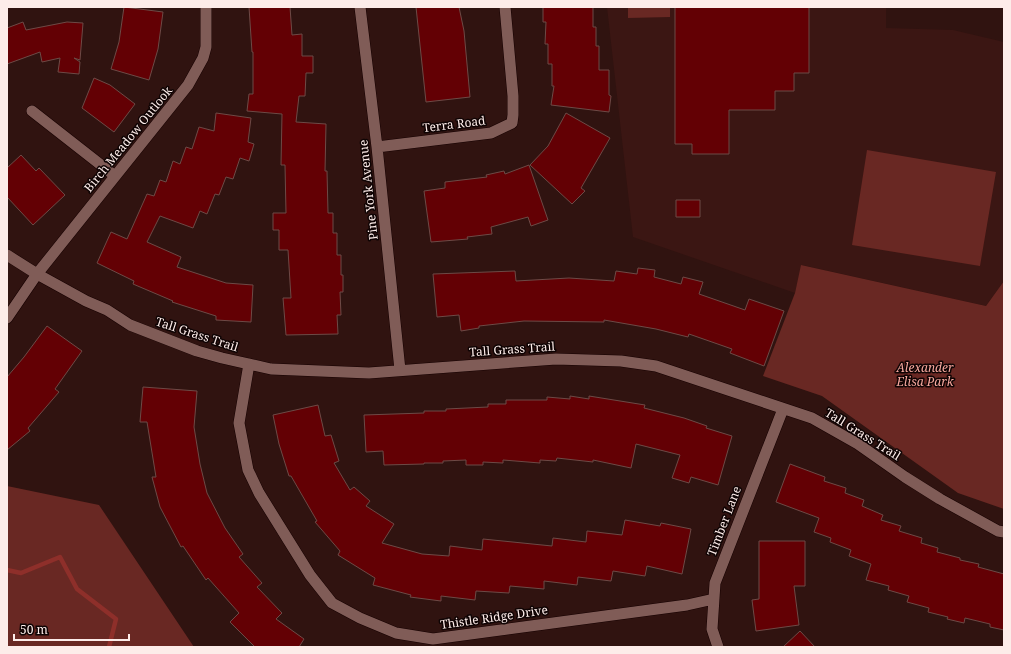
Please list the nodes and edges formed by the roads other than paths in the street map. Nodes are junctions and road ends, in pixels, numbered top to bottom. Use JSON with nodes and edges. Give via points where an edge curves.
{"nodes":[{"id":1,"x":206,"y":7,"type":"edge"},
{"id":2,"x":360,"y":7,"type":"edge"},
{"id":3,"x":505,"y":7,"type":"edge"},
{"id":4,"x":32,"y":111,"type":"dead end"},
{"id":5,"x":377,"y":147,"type":"junction"},
{"id":6,"x":114,"y":176,"type":"junction"},
{"id":7,"x":7,"y":255,"type":"edge"},
{"id":8,"x":37,"y":274,"type":"junction"},
{"id":9,"x":7,"y":318,"type":"edge"},
{"id":10,"x":249,"y":364,"type":"junction"},
{"id":11,"x":400,"y":370,"type":"junction"},
{"id":12,"x":783,"y":409,"type":"junction"},
{"id":13,"x":1004,"y":532,"type":"edge"},
{"id":14,"x":714,"y":599,"type":"junction"},
{"id":15,"x":718,"y":647,"type":"edge"}],
"edges":[{"from":1,"to":6,"type":"street","name":"Birch Meadow Outlook","via":[[206,47],[203,58],[174,104]]},
{"from":2,"to":5,"type":"street","name":"Pine York Avenue"},
{"from":3,"to":5,"type":"street","name":"Terra Road","via":[[513,100],[512,123],[491,133]]},
{"from":4,"to":6,"type":"street"},
{"from":5,"to":11,"type":"street","name":"Pine York Avenue"},
{"from":6,"to":8,"type":"street","name":"Birch Meadow Outlook"},
{"from":7,"to":8,"type":"street","name":"Tall Grass Trail"},
{"from":8,"to":9,"type":"street","name":"Birch Meadow Outlook"},
{"from":8,"to":10,"type":"street","name":"Tall Grass Trail","via":[[107,310],[130,325],[197,351]]},
{"from":10,"to":11,"type":"street","name":"Tall Grass Trail","via":[[290,370],[369,373]]},
{"from":10,"to":14,"type":"street","name":"Thistle Ridge Drive","via":[[239,423],[248,470],[259,493],[310,575],[332,603],[360,618],[396,633],[433,639],[687,605]]},
{"from":11,"to":12,"type":"street","name":"Tall Grass Trail","via":[[556,359],[621,361],[656,366]]},
{"from":12,"to":13,"type":"street","name":"Tall Grass Trail","via":[[812,418],[835,430],[940,499],[978,521]]},
{"from":12,"to":14,"type":"street","name":"Timber Lane","via":[[722,563],[715,583]]},
{"from":14,"to":15,"type":"street","name":"Timber Lane","via":[[712,630]]}]}
